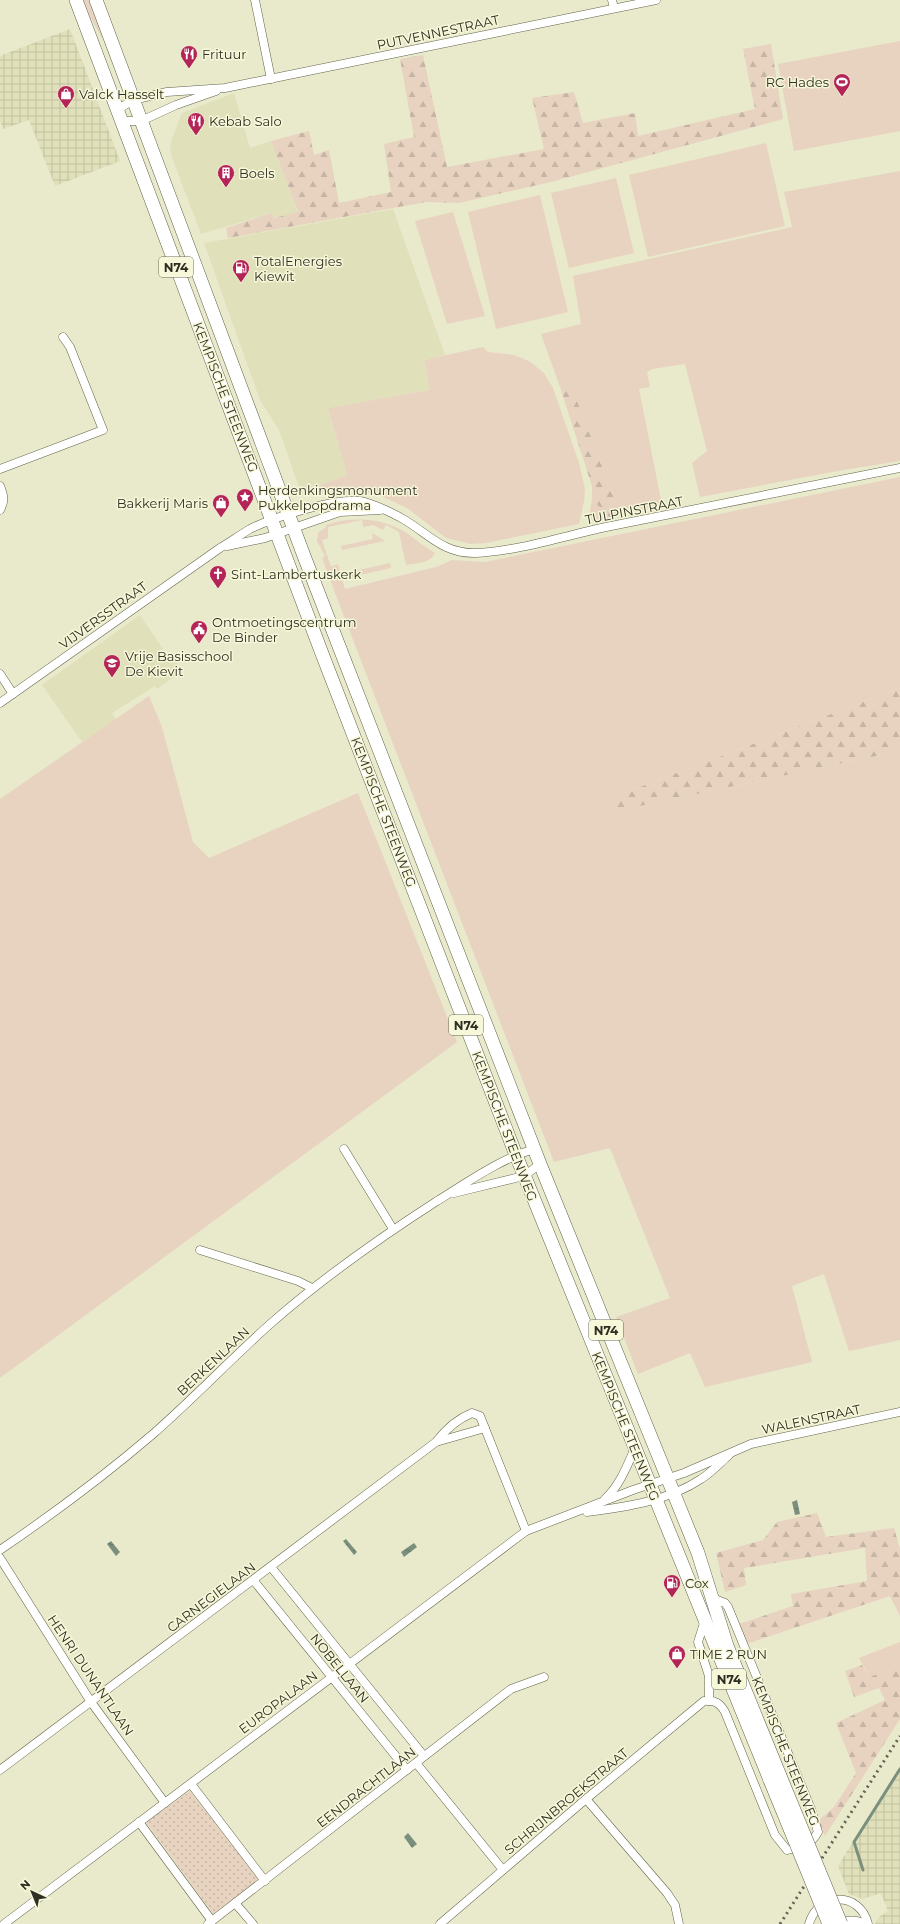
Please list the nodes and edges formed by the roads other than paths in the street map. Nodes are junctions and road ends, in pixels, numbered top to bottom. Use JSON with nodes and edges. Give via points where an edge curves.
{"nodes":[{"id":1,"x":76,"y":0,"type":"edge"},
{"id":2,"x":96,"y":0,"type":"edge"},
{"id":3,"x":255,"y":0,"type":"edge"},
{"id":4,"x":656,"y":0,"type":"edge"},
{"id":5,"x":613,"y":4,"type":"edge"},
{"id":6,"x":271,"y":79,"type":"junction"},
{"id":7,"x":225,"y":88,"type":"junction"},
{"id":8,"x":133,"y":100,"type":"junction"},
{"id":9,"x":119,"y":116,"type":"junction"},
{"id":10,"x":141,"y":121,"type":"junction"},
{"id":11,"x":63,"y":337,"type":"dead end"},
{"id":12,"x":900,"y":468,"type":"edge"},
{"id":13,"x":0,"y":469,"type":"edge"},
{"id":14,"x":0,"y":486,"type":"edge"},
{"id":15,"x":0,"y":510,"type":"edge"},
{"id":16,"x":382,"y":510,"type":"junction"},
{"id":17,"x":289,"y":515,"type":"junction"},
{"id":18,"x":273,"y":521,"type":"junction"},
{"id":19,"x":294,"y":528,"type":"junction"},
{"id":20,"x":278,"y":534,"type":"junction"},
{"id":21,"x":220,"y":548,"type":"junction"},
{"id":22,"x":0,"y":674,"type":"edge"},
{"id":23,"x":13,"y":694,"type":"junction"},
{"id":24,"x":0,"y":703,"type":"edge"},
{"id":25,"x":344,"y":1149,"type":"dead end"},
{"id":26,"x":534,"y":1149,"type":"junction"},
{"id":27,"x":516,"y":1155,"type":"junction"},
{"id":28,"x":540,"y":1164,"type":"junction"},
{"id":29,"x":524,"y":1176,"type":"junction"},
{"id":30,"x":448,"y":1194,"type":"junction"},
{"id":31,"x":393,"y":1229,"type":"junction"},
{"id":32,"x":200,"y":1250,"type":"dead end"},
{"id":33,"x":312,"y":1288,"type":"junction"},
{"id":34,"x":900,"y":1412,"type":"edge"},
{"id":35,"x":485,"y":1428,"type":"junction"},
{"id":36,"x":436,"y":1442,"type":"junction"},
{"id":37,"x":635,"y":1448,"type":"junction"},
{"id":38,"x":730,"y":1454,"type":"junction"},
{"id":39,"x":667,"y":1478,"type":"junction"},
{"id":40,"x":650,"y":1485,"type":"junction"},
{"id":41,"x":672,"y":1492,"type":"junction"},
{"id":42,"x":656,"y":1499,"type":"junction"},
{"id":43,"x":602,"y":1503,"type":"junction"},
{"id":44,"x":575,"y":1513,"type":"junction"},
{"id":45,"x":526,"y":1531,"type":"junction"},
{"id":46,"x":0,"y":1550,"type":"edge"},
{"id":47,"x":0,"y":1558,"type":"edge"},
{"id":48,"x":271,"y":1567,"type":"junction"},
{"id":49,"x":254,"y":1581,"type":"junction"},
{"id":50,"x":712,"y":1598,"type":"junction"},
{"id":51,"x":705,"y":1619,"type":"junction"},
{"id":52,"x":350,"y":1664,"type":"junction"},
{"id":53,"x":332,"y":1677,"type":"junction"},
{"id":54,"x":544,"y":1677,"type":"dead end"},
{"id":55,"x":709,"y":1701,"type":"junction"},
{"id":56,"x":91,"y":1702,"type":"junction"},
{"id":57,"x":424,"y":1756,"type":"junction"},
{"id":58,"x":416,"y":1763,"type":"junction"},
{"id":59,"x":0,"y":1770,"type":"edge"},
{"id":60,"x":407,"y":1770,"type":"junction"},
{"id":61,"x":775,"y":1778,"type":"junction"},
{"id":62,"x":191,"y":1784,"type":"junction"},
{"id":63,"x":586,"y":1799,"type":"junction"},
{"id":64,"x":165,"y":1803,"type":"junction"},
{"id":65,"x":139,"y":1822,"type":"junction"},
{"id":66,"x":503,"y":1870,"type":"junction"},
{"id":67,"x":265,"y":1881,"type":"junction"},
{"id":68,"x":236,"y":1903,"type":"junction"},
{"id":69,"x":210,"y":1922,"type":"edge"},
{"id":70,"x":866,"y":1922,"type":"edge"},
{"id":71,"x":4,"y":1924,"type":"edge"},
{"id":72,"x":253,"y":1924,"type":"edge"},
{"id":73,"x":440,"y":1924,"type":"edge"},
{"id":74,"x":679,"y":1924,"type":"edge"},
{"id":75,"x":809,"y":1924,"type":"edge"},
{"id":76,"x":829,"y":1924,"type":"edge"},
{"id":77,"x":839,"y":1924,"type":"edge"}],
"edges":[{"from":1,"to":9,"type":"main road","name":"KEMPISCHE STEENWEG","number":"N74"},
{"from":2,"to":8,"type":"main road","name":"KEMPISCHE STEENWEG","number":"N74"},
{"from":3,"to":6,"type":"street"},
{"from":4,"to":5,"type":"street","name":"PUTVENNESTRAAT"},
{"from":5,"to":6,"type":"street","name":"PUTVENNESTRAAT"},
{"from":6,"to":7,"type":"street","name":"PUTVENNESTRAAT"},
{"from":7,"to":8,"type":"street","name":"PUTVENNESTRAAT","via":[[174,91]]},
{"from":7,"to":10,"type":"street","name":"PUTVENNESTRAAT","via":[[176,105]]},
{"from":8,"to":9,"type":"street","name":"PUTVENNESTRAAT"},
{"from":8,"to":10,"type":"main road","name":"KEMPISCHE STEENWEG","number":"N74"},
{"from":9,"to":10,"type":"street","name":"PUTVENNESTRAAT"},
{"from":9,"to":18,"type":"main road","name":"KEMPISCHE STEENWEG","number":"N74"},
{"from":10,"to":17,"type":"main road","name":"KEMPISCHE STEENWEG","number":"N74"},
{"from":11,"to":13,"type":"street","via":[[70,347],[103,430]]},
{"from":12,"to":16,"type":"street","name":"TULPINSTRAAT","via":[[475,553],[458,552],[445,547],[429,539],[402,519]]},
{"from":14,"to":15,"type":"street","via":[[4,503]]},
{"from":16,"to":17,"type":"street","name":"TULPINSTRAAT","via":[[361,501],[337,502]]},
{"from":16,"to":19,"type":"street","name":"TULPINSTRAAT","via":[[340,512]]},
{"from":17,"to":18,"type":"street","name":"VIJVERSSTRAAT"},
{"from":17,"to":19,"type":"main road","name":"KEMPISCHE STEENWEG","number":"N74"},
{"from":18,"to":20,"type":"main road","name":"KEMPISCHE STEENWEG","number":"N74"},
{"from":18,"to":21,"type":"street","name":"VIJVERSSTRAAT","via":[[251,529]]},
{"from":19,"to":20,"type":"street","name":"TULPINSTRAAT"},
{"from":19,"to":26,"type":"main road","name":"KEMPISCHE STEENWEG","number":"N74"},
{"from":20,"to":21,"type":"street","name":"VIJVERSSTRAAT"},
{"from":20,"to":27,"type":"main road","name":"KEMPISCHE STEENWEG","number":"N74"},
{"from":21,"to":23,"type":"street","name":"VIJVERSSTRAAT"},
{"from":22,"to":23,"type":"street"},
{"from":23,"to":24,"type":"street","name":"VIJVERSSTRAAT"},
{"from":25,"to":31,"type":"street"},
{"from":26,"to":27,"type":"street","name":"BERKENLAAN"},
{"from":26,"to":28,"type":"main road","name":"KEMPISCHE STEENWEG","number":"N74"},
{"from":27,"to":29,"type":"main road","name":"KEMPISCHE STEENWEG","number":"N74"},
{"from":27,"to":30,"type":"street","name":"BERKENLAAN","via":[[504,1159]]},
{"from":28,"to":29,"type":"street","name":"BERKENLAAN"},
{"from":28,"to":39,"type":"main road","name":"KEMPISCHE STEENWEG","number":"N74"},
{"from":29,"to":30,"type":"street","name":"BERKENLAAN"},
{"from":29,"to":37,"type":"main road","name":"KEMPISCHE STEENWEG","number":"N74"},
{"from":30,"to":31,"type":"street","name":"BERKENLAAN"},
{"from":31,"to":33,"type":"street","name":"BERKENLAAN"},
{"from":32,"to":33,"type":"street","via":[[298,1281]]},
{"from":33,"to":46,"type":"street","name":"BERKENLAAN","via":[[153,1434],[62,1508]]},
{"from":34,"to":38,"type":"street","name":"WALENSTRAAT","via":[[750,1444]]},
{"from":35,"to":36,"type":"street","name":"CARNEGIELAAN"},
{"from":35,"to":36,"type":"street","name":"CARNEGIELAAN","via":[[480,1416],[472,1413],[462,1417],[444,1431]]},
{"from":35,"to":45,"type":"street","name":"CARNEGIELAAN"},
{"from":36,"to":48,"type":"street","name":"CARNEGIELAAN"},
{"from":37,"to":40,"type":"main road","name":"KEMPISCHE STEENWEG","number":"N74"},
{"from":37,"to":43,"type":"street","name":"EUROPALAAN","via":[[621,1480]]},
{"from":38,"to":39,"type":"street","name":"WALENSTRAAT","via":[[719,1456],[684,1473]]},
{"from":38,"to":41,"type":"street","name":"WALENSTRAAT","via":[[703,1478]]},
{"from":39,"to":40,"type":"street","name":"WALENSTRAAT"},
{"from":39,"to":41,"type":"main road","name":"KEMPISCHE STEENWEG","number":"N74"},
{"from":40,"to":42,"type":"main road","name":"KEMPISCHE STEENWEG","number":"N74"},
{"from":40,"to":43,"type":"street","name":"EUROPALAAN"},
{"from":41,"to":42,"type":"street","name":"EUROPALAAN"},
{"from":41,"to":50,"type":"main road","name":"KEMPISCHE STEENWEG","number":"N74","via":[[698,1553]]},
{"from":42,"to":44,"type":"street","name":"EUROPALAAN","via":[[630,1506]]},
{"from":42,"to":51,"type":"main road","name":"KEMPISCHE STEENWEG","number":"N74"},
{"from":43,"to":44,"type":"street","name":"EUROPALAAN"},
{"from":44,"to":45,"type":"street","name":"EUROPALAAN"},
{"from":45,"to":52,"type":"street","name":"EUROPALAAN"},
{"from":47,"to":56,"type":"street","name":"HENRI DUNANTLAAN"},
{"from":48,"to":49,"type":"street","name":"CARNEGIELAAN"},
{"from":48,"to":52,"type":"street","name":"NOBELLAAN"},
{"from":49,"to":53,"type":"street","name":"NOBELLAAN"},
{"from":49,"to":56,"type":"street","name":"CARNEGIELAAN"},
{"from":50,"to":55,"type":"street","name":"KEMPISCHE STEENWEG","via":[[725,1603],[728,1607],[811,1809],[818,1832],[813,1841],[802,1847],[787,1850],[781,1844],[775,1835],[725,1712],[718,1703]]},
{"from":50,"to":61,"type":"main road","name":"KEMPISCHE STEENWEG","number":"N74"},
{"from":51,"to":55,"type":"street","via":[[698,1642],[709,1676]]},
{"from":51,"to":61,"type":"main road","name":"KEMPISCHE STEENWEG","number":"N74"},
{"from":52,"to":53,"type":"street","name":"EUROPALAAN"},
{"from":52,"to":57,"type":"street","name":"NOBELLAAN"},
{"from":53,"to":60,"type":"street","name":"NOBELLAAN"},
{"from":53,"to":62,"type":"street","name":"EUROPALAAN"},
{"from":54,"to":57,"type":"street","name":"EENDRACHTLAAN","via":[[511,1689]]},
{"from":55,"to":63,"type":"street","name":"SCHRIJNBROEKSTRAAT","via":[[699,1704]]},
{"from":56,"to":59,"type":"street","name":"CARNEGIELAAN"},
{"from":56,"to":64,"type":"street","name":"HENRI DUNANTLAAN"},
{"from":57,"to":58,"type":"street","name":"EENDRACHTLAAN"},
{"from":58,"to":60,"type":"street","name":"EENDRACHTLAAN"},
{"from":58,"to":66,"type":"street"},
{"from":60,"to":67,"type":"street","name":"EENDRACHTLAAN"},
{"from":61,"to":76,"type":"main road","name":"KEMPISCHE STEENWEG","number":"N74","bridge":true},
{"from":61,"to":77,"type":"main road","name":"KEMPISCHE STEENWEG","number":"N74","bridge":true},
{"from":62,"to":64,"type":"street","name":"EUROPALAAN"},
{"from":62,"to":67,"type":"street"},
{"from":63,"to":66,"type":"street","name":"SCHRIJNBROEKSTRAAT"},
{"from":63,"to":74,"type":"street","via":[[667,1893],[675,1905]]},
{"from":64,"to":65,"type":"street","name":"EUROPALAAN"},
{"from":65,"to":69,"type":"street"},
{"from":65,"to":71,"type":"street","name":"EUROPALAAN"},
{"from":66,"to":73,"type":"street","name":"SCHRIJNBROEKSTRAAT"},
{"from":67,"to":68,"type":"street","name":"EENDRACHTLAAN"},
{"from":68,"to":69,"type":"street","name":"EENDRACHTLAAN"},
{"from":68,"to":72,"type":"street"},
{"from":70,"to":75,"type":"street","via":[[861,1910],[852,1902],[835,1900],[826,1902],[818,1908]]},
{"from":70,"to":77,"type":"street","via":[[853,1920]]}]}
